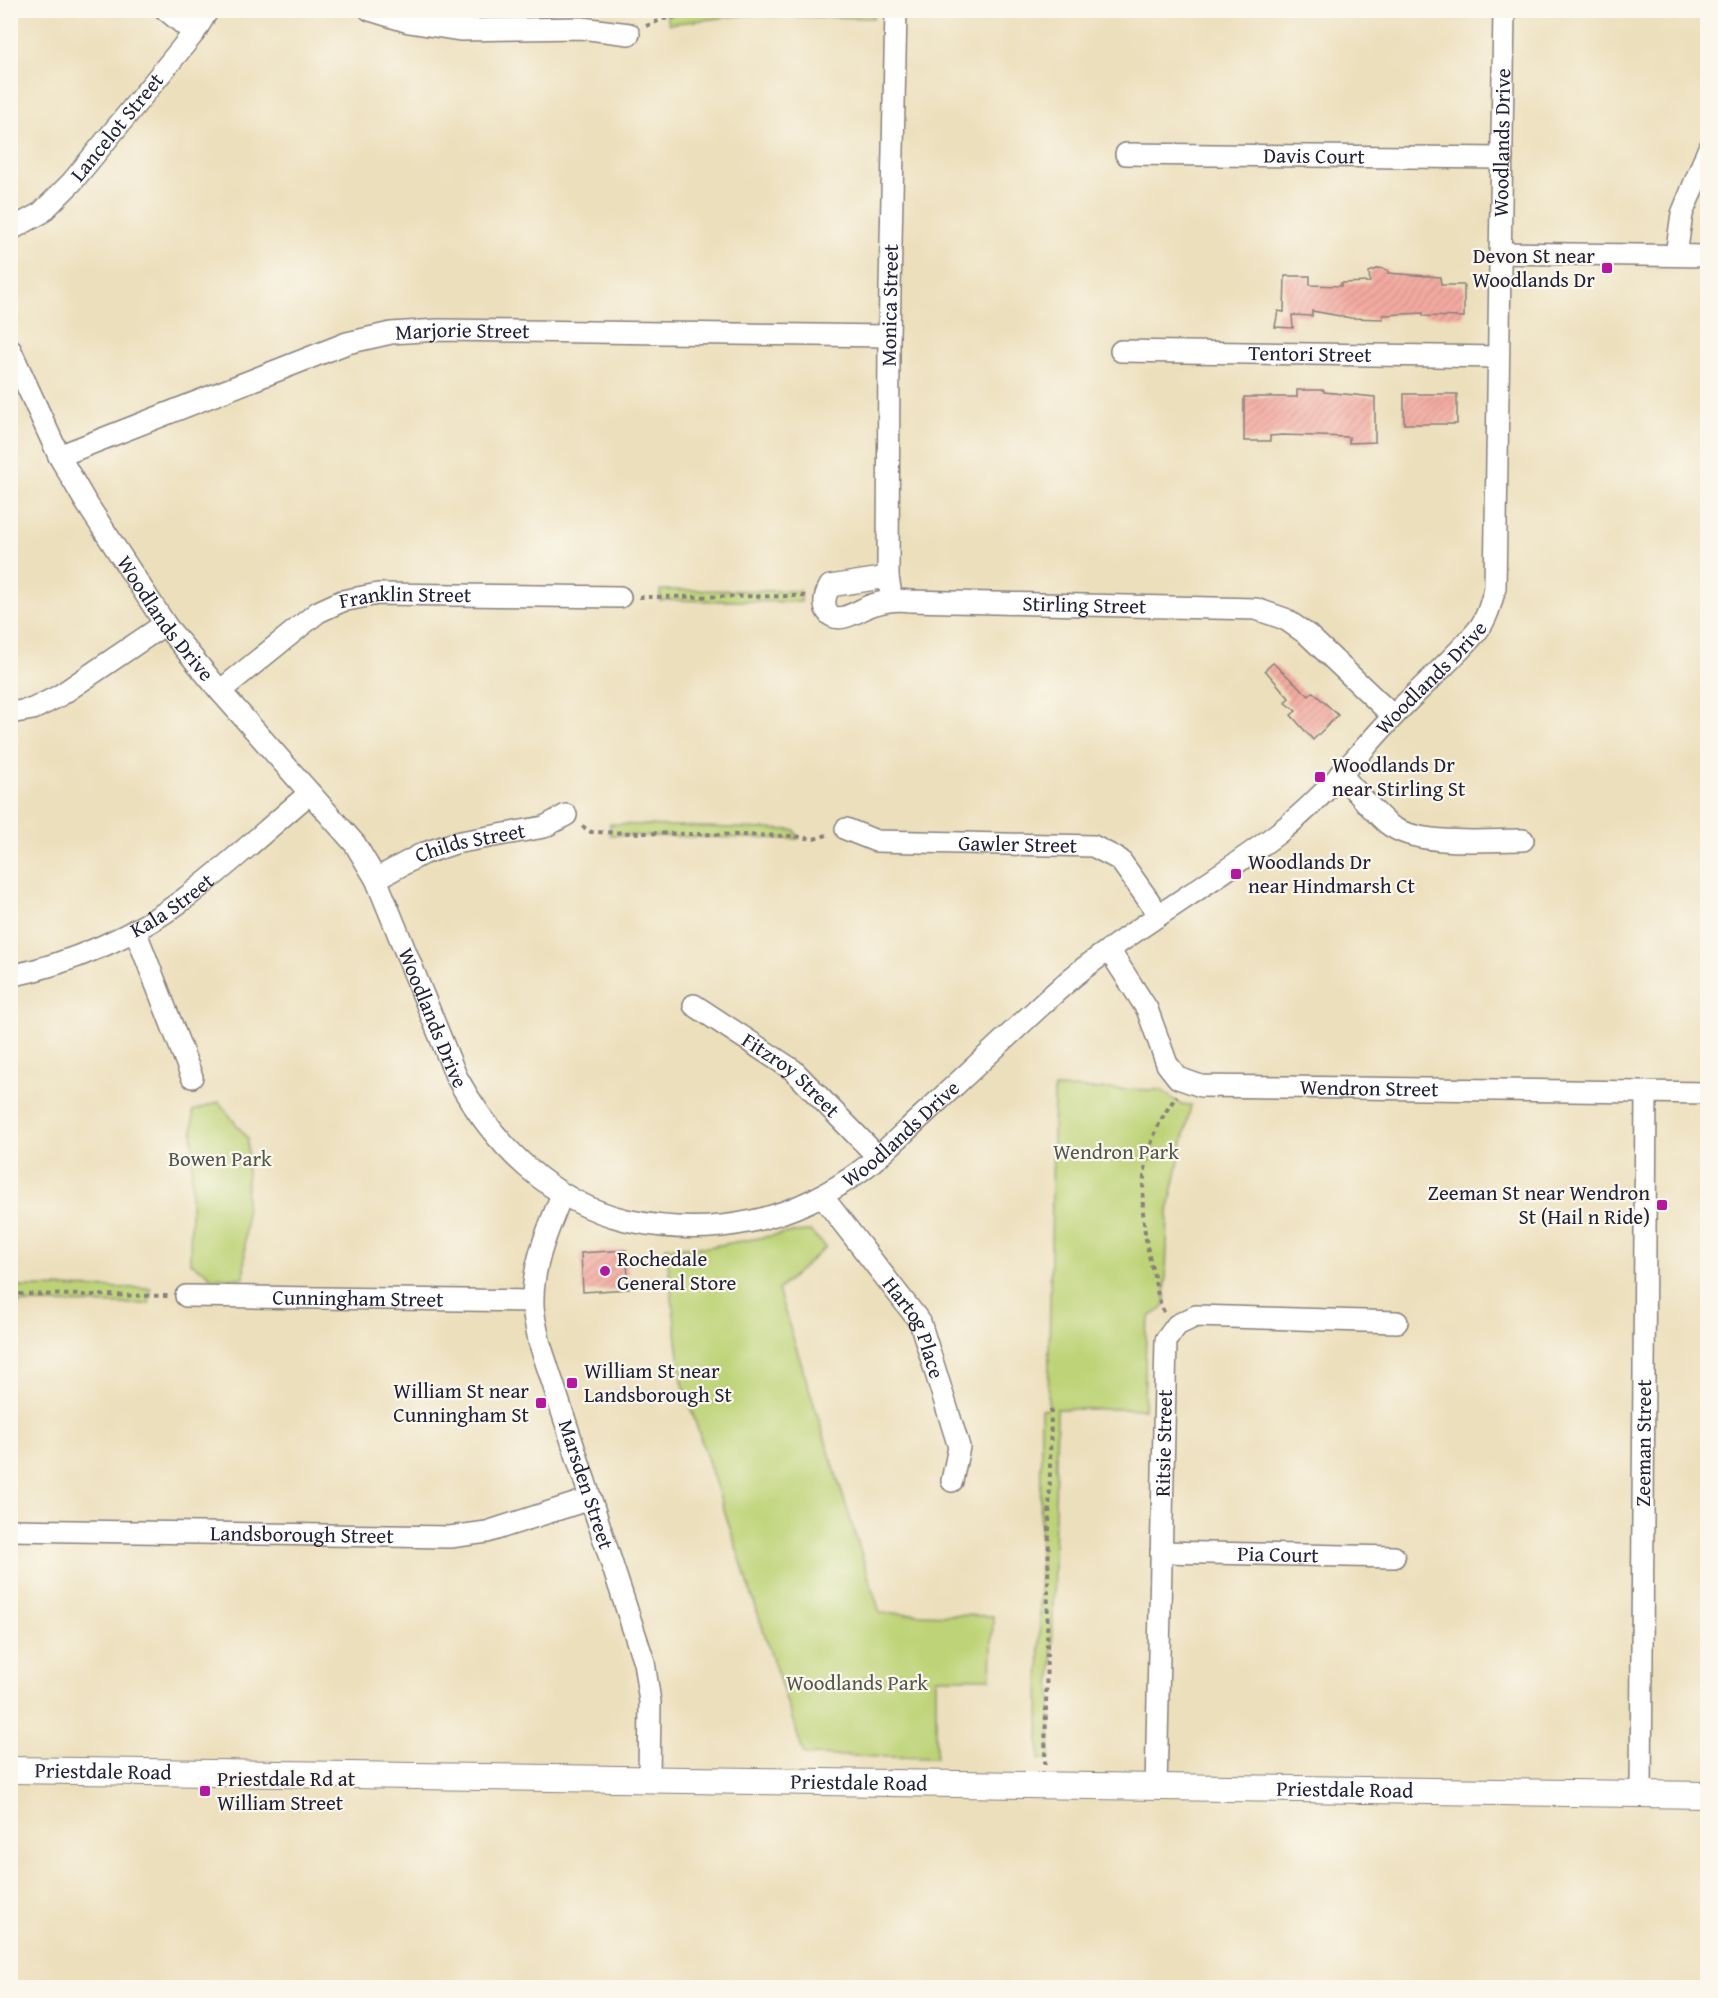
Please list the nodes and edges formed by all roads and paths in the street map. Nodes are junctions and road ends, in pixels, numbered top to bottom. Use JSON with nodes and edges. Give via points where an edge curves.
{"nodes":[{"id":1,"x":166,"y":10,"type":"edge"},
{"id":2,"x":208,"y":10,"type":"edge"},
{"id":3,"x":370,"y":10,"type":"edge"},
{"id":4,"x":732,"y":10,"type":"edge"},
{"id":5,"x":802,"y":10,"type":"edge"},
{"id":6,"x":1504,"y":10,"type":"edge"},
{"id":7,"x":896,"y":12,"type":"edge"},
{"id":8,"x":194,"y":33,"type":"junction"},
{"id":9,"x":629,"y":34,"type":"joint"},
{"id":10,"x":1707,"y":150,"type":"edge"},
{"id":11,"x":1126,"y":154,"type":"dead end"},
{"id":12,"x":1502,"y":158,"type":"junction"},
{"id":13,"x":10,"y":230,"type":"edge"},
{"id":14,"x":1500,"y":253,"type":"junction"},
{"id":15,"x":1676,"y":255,"type":"junction"},
{"id":16,"x":1707,"y":256,"type":"edge"},
{"id":17,"x":889,"y":336,"type":"junction"},
{"id":18,"x":10,"y":349,"type":"edge"},
{"id":19,"x":1121,"y":351,"type":"dead end"},
{"id":20,"x":1498,"y":357,"type":"junction"},
{"id":21,"x":59,"y":456,"type":"junction"},
{"id":22,"x":888,"y":577,"type":"junction"},
{"id":23,"x":825,"y":596,"type":"junction"},
{"id":24,"x":620,"y":597,"type":"joint"},
{"id":25,"x":897,"y":599,"type":"junction"},
{"id":26,"x":165,"y":624,"type":"junction"},
{"id":27,"x":220,"y":691,"type":"junction"},
{"id":28,"x":10,"y":713,"type":"edge"},
{"id":29,"x":1393,"y":716,"type":"junction"},
{"id":30,"x":1340,"y":774,"type":"junction"},
{"id":31,"x":310,"y":793,"type":"junction"},
{"id":32,"x":566,"y":815,"type":"joint"},
{"id":33,"x":846,"y":829,"type":"joint"},
{"id":34,"x":1523,"y":840,"type":"dead end"},
{"id":35,"x":376,"y":879,"type":"junction"},
{"id":36,"x":1159,"y":915,"type":"junction"},
{"id":37,"x":135,"y":930,"type":"junction"},
{"id":38,"x":1109,"y":950,"type":"junction"},
{"id":39,"x":10,"y":976,"type":"edge"},
{"id":40,"x":694,"y":1005,"type":"dead end"},
{"id":41,"x":192,"y":1077,"type":"dead end"},
{"id":42,"x":1187,"y":1083,"type":"junction"},
{"id":43,"x":1646,"y":1092,"type":"junction"},
{"id":44,"x":1707,"y":1093,"type":"edge"},
{"id":45,"x":878,"y":1156,"type":"junction"},
{"id":46,"x":562,"y":1194,"type":"junction"},
{"id":47,"x":822,"y":1196,"type":"junction"},
{"id":48,"x":10,"y":1294,"type":"edge"},
{"id":49,"x":186,"y":1296,"type":"joint"},
{"id":50,"x":532,"y":1301,"type":"junction"},
{"id":51,"x":1397,"y":1322,"type":"dead end"},
{"id":52,"x":1175,"y":1327,"type":"junction"},
{"id":53,"x":1051,"y":1409,"type":"dead end"},
{"id":54,"x":952,"y":1480,"type":"dead end"},
{"id":55,"x":590,"y":1499,"type":"junction"},
{"id":56,"x":10,"y":1530,"type":"edge"},
{"id":57,"x":1161,"y":1552,"type":"junction"},
{"id":58,"x":1394,"y":1557,"type":"dead end"},
{"id":59,"x":10,"y":1770,"type":"edge"},
{"id":60,"x":649,"y":1779,"type":"junction"},
{"id":61,"x":1045,"y":1786,"type":"junction"},
{"id":62,"x":1156,"y":1788,"type":"junction"},
{"id":63,"x":1641,"y":1794,"type":"junction"},
{"id":64,"x":1707,"y":1795,"type":"edge"}],
"edges":[{"from":1,"to":8,"type":"street"},
{"from":2,"to":8,"type":"street","name":"Lancelot Street"},
{"from":3,"to":9,"type":"street","via":[[409,22],[460,30],[581,28]]},
{"from":4,"to":9,"type":"path","via":[[663,20]]},
{"from":5,"to":7,"type":"path"},
{"from":6,"to":12,"type":"street","name":"Woodlands Drive"},
{"from":7,"to":17,"type":"street","name":"Monica Street"},
{"from":8,"to":13,"type":"street","name":"Lancelot Street","via":[[72,182],[41,213]]},
{"from":10,"to":15,"type":"street","via":[[1682,214]]},
{"from":11,"to":12,"type":"street","name":"Davis Court"},
{"from":12,"to":14,"type":"street","name":"Woodlands Drive"},
{"from":14,"to":15,"type":"street"},
{"from":14,"to":20,"type":"street","name":"Woodlands Drive"},
{"from":15,"to":16,"type":"street"},
{"from":17,"to":21,"type":"street","name":"Marjorie Street","via":[[438,330],[391,333],[348,343]]},
{"from":17,"to":22,"type":"street","name":"Monica Street"},
{"from":18,"to":21,"type":"street","name":"Woodlands Drive"},
{"from":19,"to":20,"type":"street","name":"Tentori Street"},
{"from":20,"to":29,"type":"street","name":"Woodlands Drive","via":[[1495,588],[1489,610],[1478,630]]},
{"from":21,"to":26,"type":"street","name":"Woodlands Drive"},
{"from":22,"to":23,"type":"street","via":[[830,586]]},
{"from":22,"to":25,"type":"street","name":"Monica Street","via":[[890,591]]},
{"from":23,"to":24,"type":"path"},
{"from":23,"to":25,"type":"street","name":"Stirling Street","via":[[825,607],[839,618]]},
{"from":24,"to":27,"type":"street","name":"Franklin Street","via":[[378,594],[342,601],[318,612]]},
{"from":25,"to":29,"type":"street","name":"Stirling Street","via":[[1256,609],[1285,619],[1308,635]]},
{"from":26,"to":27,"type":"street","name":"Woodlands Drive"},
{"from":26,"to":28,"type":"street","via":[[59,696],[33,709]]},
{"from":27,"to":31,"type":"street","name":"Woodlands Drive"},
{"from":29,"to":30,"type":"street","name":"Woodlands Drive"},
{"from":30,"to":34,"type":"street","via":[[1389,825],[1414,836],[1439,840]]},
{"from":30,"to":36,"type":"street","name":"Woodlands Drive","via":[[1279,833]]},
{"from":31,"to":35,"type":"street","name":"Woodlands Drive","via":[[355,844]]},
{"from":31,"to":37,"type":"street","name":"Kala Street","via":[[184,899]]},
{"from":32,"to":33,"type":"path","via":[[591,832],[814,839]]},
{"from":32,"to":35,"type":"street","name":"Childs Street","via":[[544,827],[455,843],[422,854]]},
{"from":33,"to":36,"type":"street","name":"Gawler Street","via":[[876,842],[1093,846],[1120,860]]},
{"from":35,"to":46,"type":"street","name":"Woodlands Drive","via":[[456,1076],[470,1101],[524,1165]]},
{"from":36,"to":38,"type":"street","name":"Woodlands Drive"},
{"from":37,"to":39,"type":"street","name":"Kala Street","via":[[78,956]]},
{"from":37,"to":41,"type":"street"},
{"from":38,"to":42,"type":"street","via":[[1147,1009],[1167,1064]]},
{"from":38,"to":45,"type":"street","name":"Woodlands Drive","via":[[1070,979]]},
{"from":40,"to":45,"type":"street","name":"Fitzroy Street","via":[[793,1070]]},
{"from":42,"to":43,"type":"street","name":"Wendron Street"},
{"from":42,"to":52,"type":"path","via":[[1162,1117],[1150,1145],[1142,1197],[1143,1225],[1162,1309]]},
{"from":43,"to":44,"type":"street","name":"Wendron Street"},
{"from":43,"to":63,"type":"street","name":"Zeeman Street"},
{"from":45,"to":47,"type":"street","name":"Woodlands Drive"},
{"from":46,"to":47,"type":"street","name":"Woodlands Drive","via":[[611,1216],[654,1226],[702,1228],[742,1225]]},
{"from":46,"to":50,"type":"street","name":"Marsden Street","via":[[535,1271]]},
{"from":47,"to":54,"type":"street","name":"Hartog Place","via":[[920,1322],[959,1447]]},
{"from":48,"to":49,"type":"path"},
{"from":49,"to":50,"type":"street","name":"Cunningham Street"},
{"from":50,"to":55,"type":"street","name":"Marsden Street","via":[[539,1341]]},
{"from":51,"to":52,"type":"street","via":[[1196,1317]]},
{"from":52,"to":57,"type":"street","name":"Ritsie Street","via":[[1166,1340]]},
{"from":53,"to":61,"type":"path"},
{"from":55,"to":56,"type":"street","name":"Landsborough Street","via":[[487,1532],[450,1537]]},
{"from":55,"to":60,"type":"street","name":"Marsden Street","via":[[644,1662],[650,1702]]},
{"from":57,"to":58,"type":"street","name":"Pia Court"},
{"from":57,"to":62,"type":"street","name":"Ritsie Street"},
{"from":59,"to":60,"type":"street","name":"Priestdale Road"},
{"from":60,"to":61,"type":"street","name":"Priestdale Road"},
{"from":61,"to":62,"type":"street","name":"Priestdale Road"},
{"from":62,"to":63,"type":"street","name":"Priestdale Road"},
{"from":63,"to":64,"type":"street","name":"Priestdale Road"}]}
